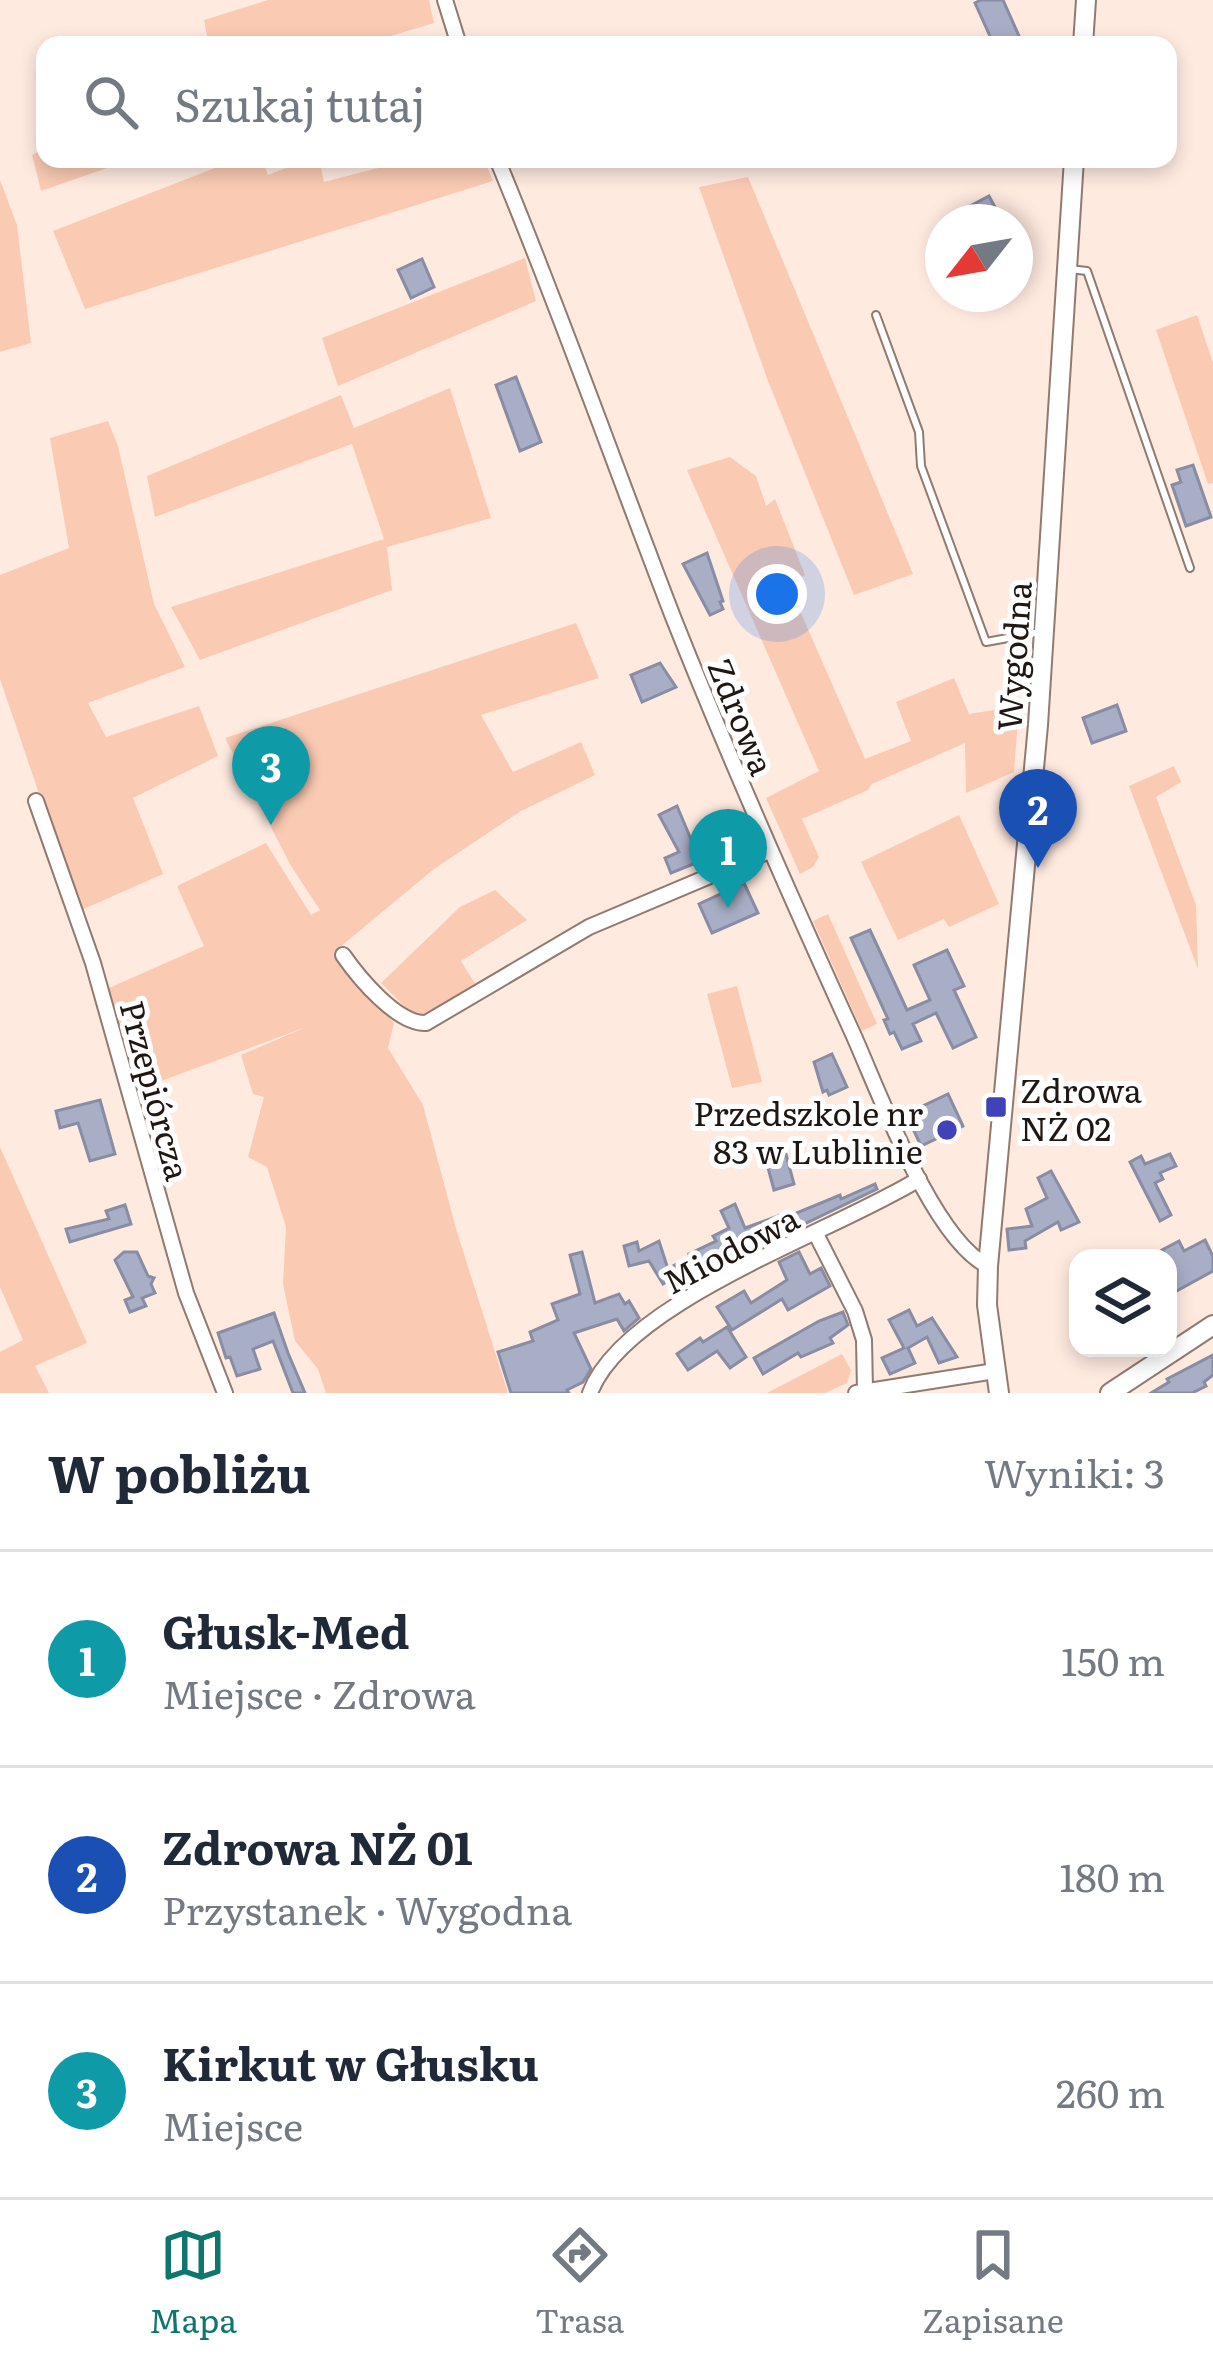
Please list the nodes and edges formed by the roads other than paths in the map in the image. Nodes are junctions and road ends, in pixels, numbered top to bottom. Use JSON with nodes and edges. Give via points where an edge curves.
{"nodes":[{"id":1,"x":445,"y":0,"type":"edge"},
{"id":2,"x":1086,"y":0,"type":"edge"},
{"id":3,"x":456,"y":36,"type":"edge"},
{"id":4,"x":1084,"y":36,"type":"edge"},
{"id":5,"x":501,"y":168,"type":"edge"},
{"id":6,"x":1073,"y":168,"type":"edge"},
{"id":7,"x":1067,"y":268,"type":"junction"},
{"id":8,"x":876,"y":315,"type":"dead end"},
{"id":9,"x":1190,"y":568,"type":"dead end"},
{"id":10,"x":1044,"y":631,"type":"junction"},
{"id":11,"x":36,"y":801,"type":"dead end"},
{"id":12,"x":769,"y":851,"type":"junction"},
{"id":13,"x":343,"y":955,"type":"dead end"},
{"id":14,"x":919,"y":1179,"type":"junction"},
{"id":15,"x":816,"y":1234,"type":"junction"},
{"id":16,"x":988,"y":1266,"type":"junction"},
{"id":17,"x":1213,"y":1325,"type":"edge"},
{"id":18,"x":995,"y":1371,"type":"junction"},
{"id":19,"x":860,"y":1391,"type":"edge"},
{"id":20,"x":225,"y":1393,"type":"edge"},
{"id":21,"x":590,"y":1393,"type":"edge"},
{"id":22,"x":1002,"y":1393,"type":"edge"},
{"id":23,"x":1110,"y":1393,"type":"edge"}],
"edges":[{"from":1,"to":3,"type":"street"},
{"from":2,"to":4,"type":"street"},
{"from":5,"to":12,"type":"street","name":"Zdrowa"},
{"from":6,"to":7,"type":"street","name":"Wygodna"},
{"from":7,"to":9,"type":"lane","via":[[1087,271]]},
{"from":7,"to":10,"type":"street","name":"Wygodna"},
{"from":8,"to":10,"type":"lane","via":[[919,432],[920,466],[986,642]]},
{"from":10,"to":16,"type":"street","name":"Wygodna"},
{"from":11,"to":20,"type":"street","name":"Przepiórcza","via":[[93,963],[186,1293]]},
{"from":12,"to":13,"type":"street","via":[[589,927],[426,1023],[398,1016]]},
{"from":12,"to":14,"type":"street","name":"Zdrowa"},
{"from":14,"to":15,"type":"street","name":"Miodowa"},
{"from":14,"to":16,"type":"street","name":"Zdrowa","via":[[960,1247]]},
{"from":15,"to":19,"type":"street","via":[[864,1340]]},
{"from":15,"to":21,"type":"street","name":"Miodowa","via":[[659,1317],[601,1369]]},
{"from":16,"to":18,"type":"street","name":"Wygodna"},
{"from":17,"to":23,"type":"street"},
{"from":18,"to":19,"type":"street"},
{"from":18,"to":22,"type":"street","name":"Wygodna"}]}
